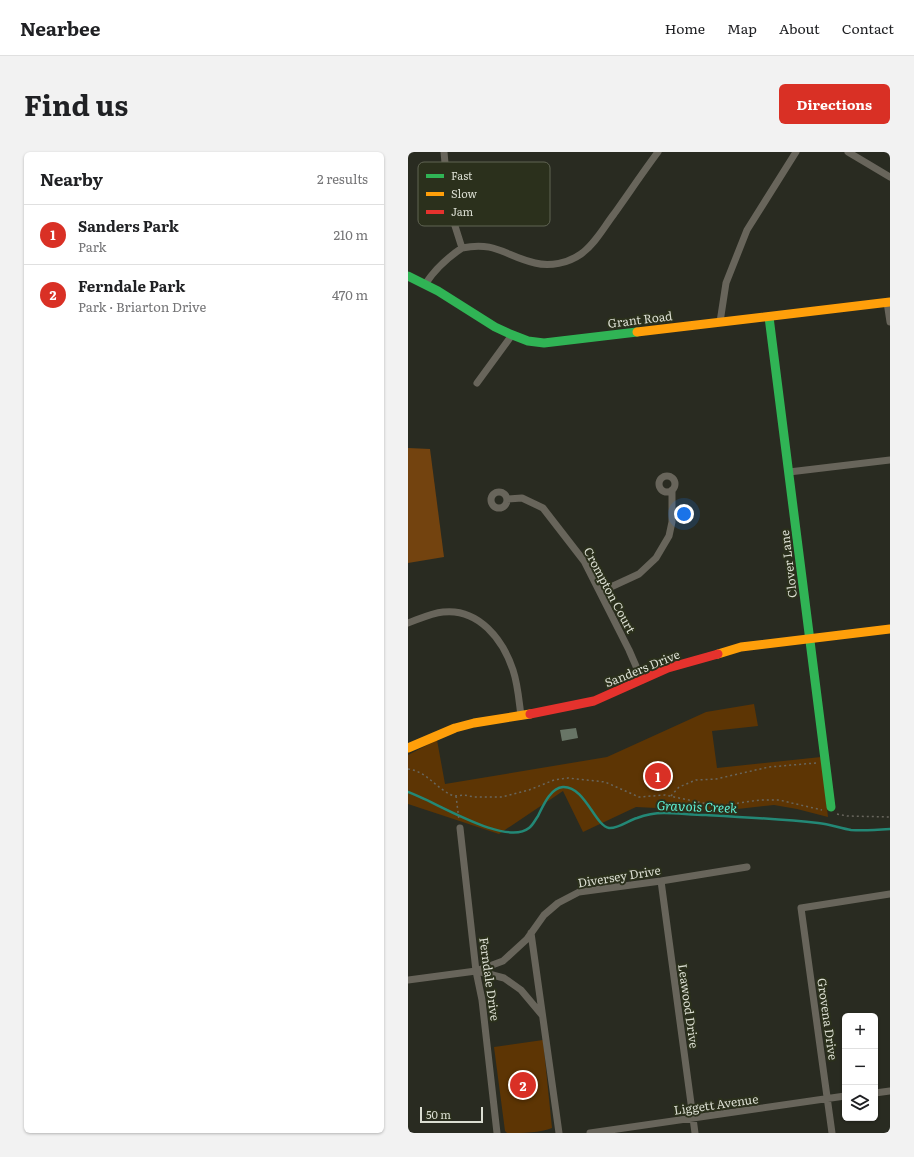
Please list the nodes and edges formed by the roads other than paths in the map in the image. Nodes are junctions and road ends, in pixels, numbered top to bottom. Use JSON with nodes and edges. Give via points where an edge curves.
{"nodes":[{"id":1,"x":444,"y":152,"type":"edge"},
{"id":2,"x":658,"y":152,"type":"edge"},
{"id":3,"x":796,"y":152,"type":"edge"},
{"id":4,"x":848,"y":152,"type":"edge"},
{"id":5,"x":445,"y":162,"type":"edge"},
{"id":6,"x":890,"y":177,"type":"edge"},
{"id":7,"x":455,"y":226,"type":"edge"},
{"id":8,"x":462,"y":248,"type":"junction"},
{"id":9,"x":408,"y":276,"type":"edge"},
{"id":10,"x":426,"y":283,"type":"junction"},
{"id":11,"x":889,"y":302,"type":"edge"},
{"id":12,"x":769,"y":317,"type":"junction"},
{"id":13,"x":720,"y":322,"type":"junction"},
{"id":14,"x":890,"y":322,"type":"edge"},
{"id":15,"x":512,"y":335,"type":"junction"},
{"id":16,"x":477,"y":383,"type":"dead end"},
{"id":17,"x":890,"y":460,"type":"edge"},
{"id":18,"x":789,"y":472,"type":"junction"},
{"id":19,"x":672,"y":490,"type":"dead end"},
{"id":20,"x":507,"y":499,"type":"dead end"},
{"id":21,"x":600,"y":592,"type":"junction"},
{"id":22,"x":408,"y":623,"type":"edge"},
{"id":23,"x":890,"y":629,"type":"edge"},
{"id":24,"x":809,"y":639,"type":"junction"},
{"id":25,"x":642,"y":680,"type":"junction"},
{"id":26,"x":521,"y":716,"type":"junction"},
{"id":27,"x":408,"y":748,"type":"edge"},
{"id":28,"x":830,"y":811,"type":"road end"},
{"id":29,"x":460,"y":826,"type":"road end"},
{"id":30,"x":746,"y":867,"type":"dead end"},
{"id":31,"x":661,"y":881,"type":"junction"},
{"id":32,"x":890,"y":894,"type":"edge"},
{"id":33,"x":531,"y":933,"type":"junction"},
{"id":34,"x":476,"y":971,"type":"junction"},
{"id":35,"x":408,"y":980,"type":"edge"},
{"id":36,"x":542,"y":1014,"type":"junction"},
{"id":37,"x":890,"y":1091,"type":"edge"},
{"id":38,"x":878,"y":1093,"type":"edge"},
{"id":39,"x":842,"y":1096,"type":"edge"},
{"id":40,"x":828,"y":1098,"type":"junction"},
{"id":41,"x":693,"y":1119,"type":"junction"},
{"id":42,"x":497,"y":1133,"type":"edge"},
{"id":43,"x":559,"y":1133,"type":"edge"},
{"id":44,"x":590,"y":1133,"type":"edge"},
{"id":45,"x":695,"y":1133,"type":"edge"},
{"id":46,"x":832,"y":1133,"type":"edge"}],
"edges":[{"from":1,"to":5,"type":"street"},
{"from":2,"to":8,"type":"street","via":[[596,238],[570,260],[538,264],[486,246],[473,245]]},
{"from":3,"to":13,"type":"street","via":[[747,230],[726,284]]},
{"from":4,"to":6,"type":"street"},
{"from":7,"to":8,"type":"street"},
{"from":8,"to":10,"type":"street","via":[[448,256]]},
{"from":9,"to":10,"type":"street","name":"Grant Road"},
{"from":10,"to":15,"type":"street","name":"Grant Road","via":[[498,329]]},
{"from":11,"to":12,"type":"street","name":"Grant Road"},
{"from":11,"to":14,"type":"street"},
{"from":12,"to":13,"type":"street","name":"Grant Road"},
{"from":12,"to":18,"type":"street","name":"Clover Lane"},
{"from":13,"to":15,"type":"street","name":"Grant Road","via":[[544,343],[527,341]]},
{"from":15,"to":16,"type":"street"},
{"from":17,"to":18,"type":"street"},
{"from":18,"to":24,"type":"street","name":"Clover Lane"},
{"from":19,"to":21,"type":"street","via":[[670,536],[656,558],[639,574]]},
{"from":20,"to":21,"type":"street","name":"Crompton Court","via":[[522,498],[544,508],[584,561]]},
{"from":21,"to":25,"type":"street","name":"Crompton Court"},
{"from":22,"to":26,"type":"street","via":[[438,613],[453,612],[471,617],[486,626],[501,644],[513,670]]},
{"from":23,"to":24,"type":"street","name":"Sanders Drive"},
{"from":24,"to":25,"type":"street","name":"Sanders Drive","via":[[741,647],[668,668]]},
{"from":24,"to":28,"type":"street","name":"Clover Lane"},
{"from":25,"to":26,"type":"street","name":"Sanders Drive","via":[[594,701]]},
{"from":26,"to":27,"type":"street","name":"Sanders Drive","via":[[455,728]]},
{"from":29,"to":34,"type":"street","name":"Ferndale Drive"},
{"from":30,"to":31,"type":"street","name":"Diversey Drive"},
{"from":31,"to":33,"type":"street","name":"Diversey Drive","via":[[579,892],[569,896],[544,916]]},
{"from":31,"to":41,"type":"street","name":"Leawood Drive"},
{"from":32,"to":40,"type":"street","name":"Grovena Drive","via":[[801,908]]},
{"from":33,"to":34,"type":"street","name":"Diversey Drive","via":[[516,951],[503,961]]},
{"from":33,"to":36,"type":"street"},
{"from":34,"to":35,"type":"street","name":"Diversey Drive"},
{"from":34,"to":36,"type":"street","name":"Diversey Drive","via":[[504,978],[521,990]]},
{"from":34,"to":42,"type":"street","name":"Ferndale Drive","via":[[482,1000]]},
{"from":36,"to":43,"type":"street"},
{"from":37,"to":38,"type":"street"},
{"from":39,"to":40,"type":"street","name":"Liggett Avenue"},
{"from":40,"to":41,"type":"street","name":"Liggett Avenue"},
{"from":40,"to":46,"type":"street","name":"Grovena Drive"},
{"from":41,"to":44,"type":"street","name":"Liggett Avenue"},
{"from":41,"to":45,"type":"street","name":"Leawood Drive"}]}
